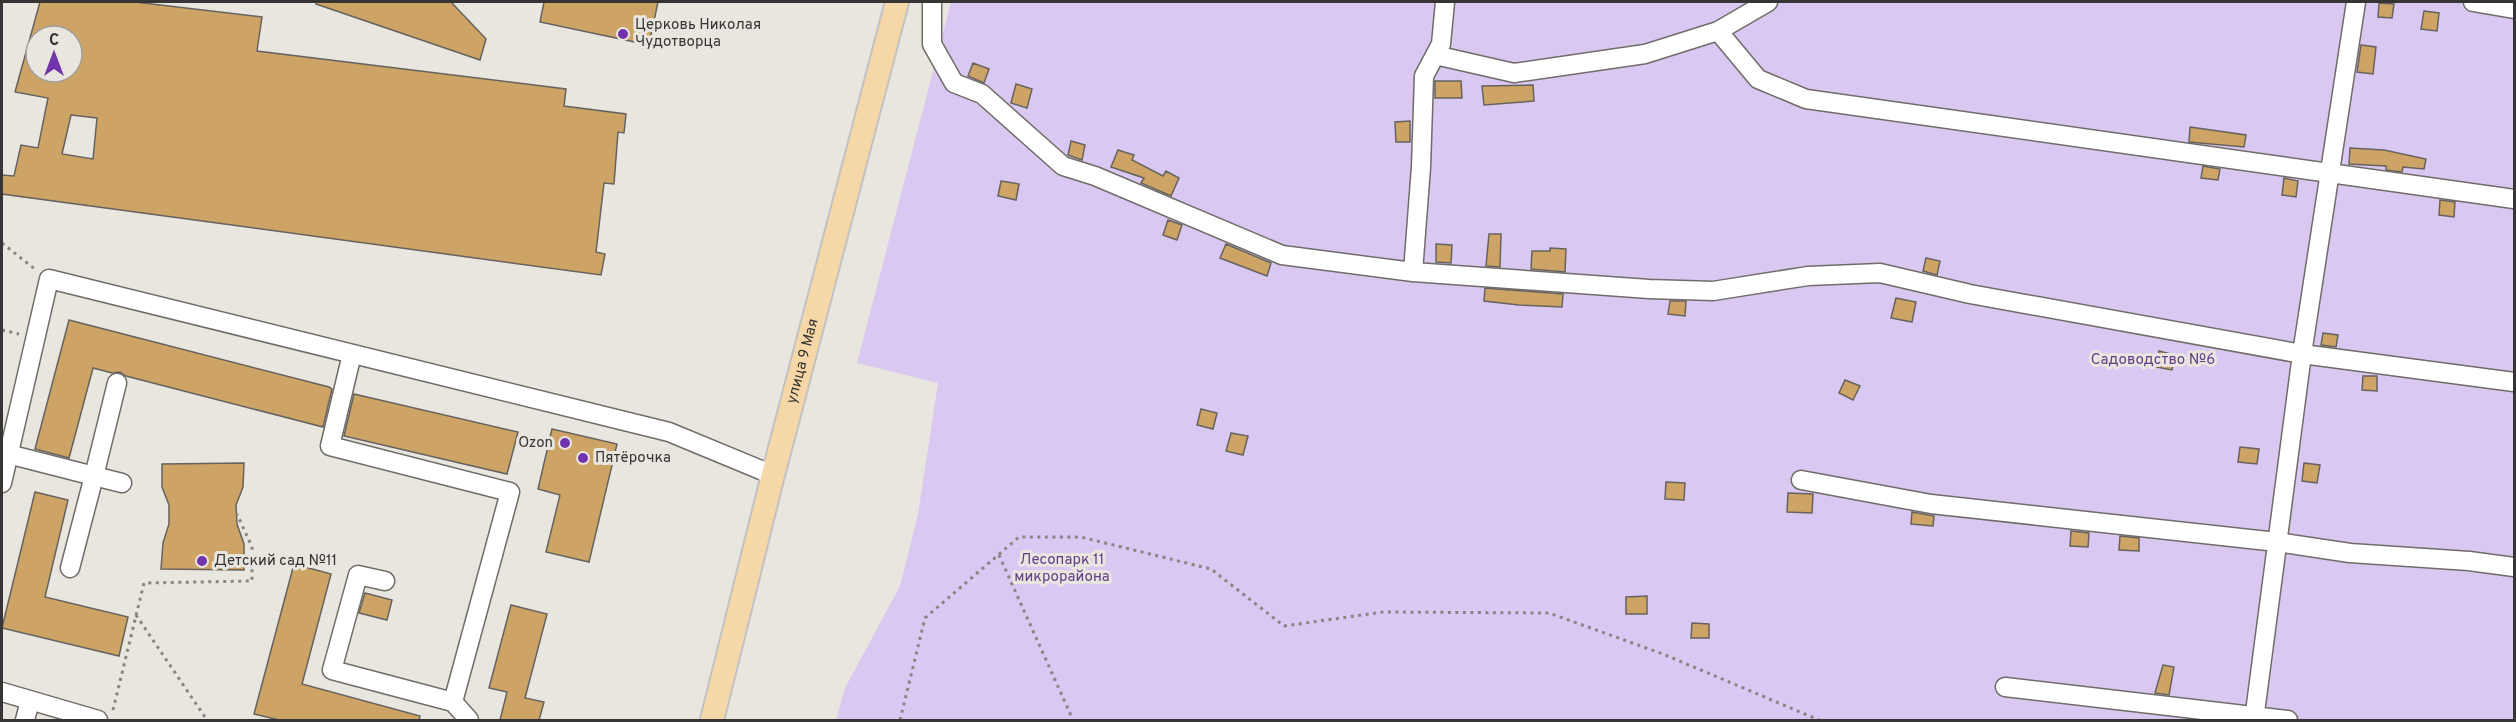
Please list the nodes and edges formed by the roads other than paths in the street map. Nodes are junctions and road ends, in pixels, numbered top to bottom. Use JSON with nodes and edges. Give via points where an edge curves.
{"nodes":[{"id":1,"x":897,"y":2,"type":"edge"},
{"id":2,"x":932,"y":2,"type":"edge"},
{"id":3,"x":1445,"y":2,"type":"edge"},
{"id":4,"x":1768,"y":2,"type":"edge"},
{"id":5,"x":2356,"y":2,"type":"edge"},
{"id":6,"x":2473,"y":2,"type":"edge"},
{"id":7,"x":2514,"y":9,"type":"edge"},
{"id":8,"x":1718,"y":31,"type":"junction"},
{"id":9,"x":1435,"y":55,"type":"junction"},
{"id":10,"x":2331,"y":175,"type":"junction"},
{"id":11,"x":2514,"y":199,"type":"edge"},
{"id":12,"x":1413,"y":272,"type":"junction"},
{"id":13,"x":352,"y":354,"type":"junction"},
{"id":14,"x":2302,"y":354,"type":"junction"},
{"id":15,"x":2514,"y":382,"type":"edge"},
{"id":16,"x":117,"y":383,"type":"dead end"},
{"id":17,"x":8,"y":454,"type":"junction"},
{"id":18,"x":773,"y":475,"type":"junction"},
{"id":19,"x":93,"y":476,"type":"junction"},
{"id":20,"x":1801,"y":480,"type":"dead end"},
{"id":21,"x":2,"y":483,"type":"edge"},
{"id":22,"x":122,"y":483,"type":"dead end"},
{"id":23,"x":2277,"y":542,"type":"junction"},
{"id":24,"x":2514,"y":567,"type":"edge"},
{"id":25,"x":70,"y":568,"type":"dead end"},
{"id":26,"x":385,"y":581,"type":"dead end"},
{"id":27,"x":2006,"y":687,"type":"dead end"},
{"id":28,"x":2,"y":692,"type":"edge"},
{"id":29,"x":30,"y":701,"type":"junction"},
{"id":30,"x":453,"y":702,"type":"junction"},
{"id":31,"x":2255,"y":718,"type":"edge"},
{"id":32,"x":25,"y":720,"type":"edge"},
{"id":33,"x":98,"y":720,"type":"edge"},
{"id":34,"x":469,"y":720,"type":"edge"},
{"id":35,"x":712,"y":720,"type":"edge"},
{"id":36,"x":2288,"y":720,"type":"edge"}],
"edges":[{"from":1,"to":18,"type":"main road","name":"улица 9 Мая"},
{"from":2,"to":12,"type":"street","via":[[933,44],[954,83],[982,94],[1063,166],[1282,255]]},
{"from":3,"to":9,"type":"street","via":[[1441,44]]},
{"from":4,"to":8,"type":"street"},
{"from":5,"to":10,"type":"street"},
{"from":6,"to":7,"type":"street"},
{"from":8,"to":9,"type":"street","via":[[1645,54],[1514,73]]},
{"from":8,"to":10,"type":"street","via":[[1758,79],[1806,99]]},
{"from":9,"to":12,"type":"street","via":[[1424,76]]},
{"from":10,"to":11,"type":"street"},
{"from":10,"to":14,"type":"street"},
{"from":12,"to":14,"type":"street","via":[[1713,291],[1808,276],[1880,273],[1970,294]]},
{"from":13,"to":17,"type":"street","via":[[49,279]]},
{"from":13,"to":18,"type":"street","via":[[669,432]]},
{"from":13,"to":30,"type":"street","via":[[330,446],[510,492]]},
{"from":14,"to":15,"type":"street"},
{"from":14,"to":23,"type":"street"},
{"from":16,"to":19,"type":"street"},
{"from":17,"to":19,"type":"street"},
{"from":17,"to":21,"type":"street"},
{"from":18,"to":35,"type":"main road","name":"улица 9 Мая"},
{"from":19,"to":22,"type":"street"},
{"from":19,"to":25,"type":"street"},
{"from":20,"to":23,"type":"street","via":[[1931,504]]},
{"from":23,"to":24,"type":"street","via":[[2350,553]]},
{"from":23,"to":31,"type":"street"},
{"from":26,"to":30,"type":"street","via":[[358,575],[332,670]]},
{"from":27,"to":31,"type":"street"},
{"from":28,"to":29,"type":"street"},
{"from":29,"to":32,"type":"street"},
{"from":29,"to":33,"type":"street"},
{"from":30,"to":34,"type":"street"},
{"from":31,"to":36,"type":"street"}]}
